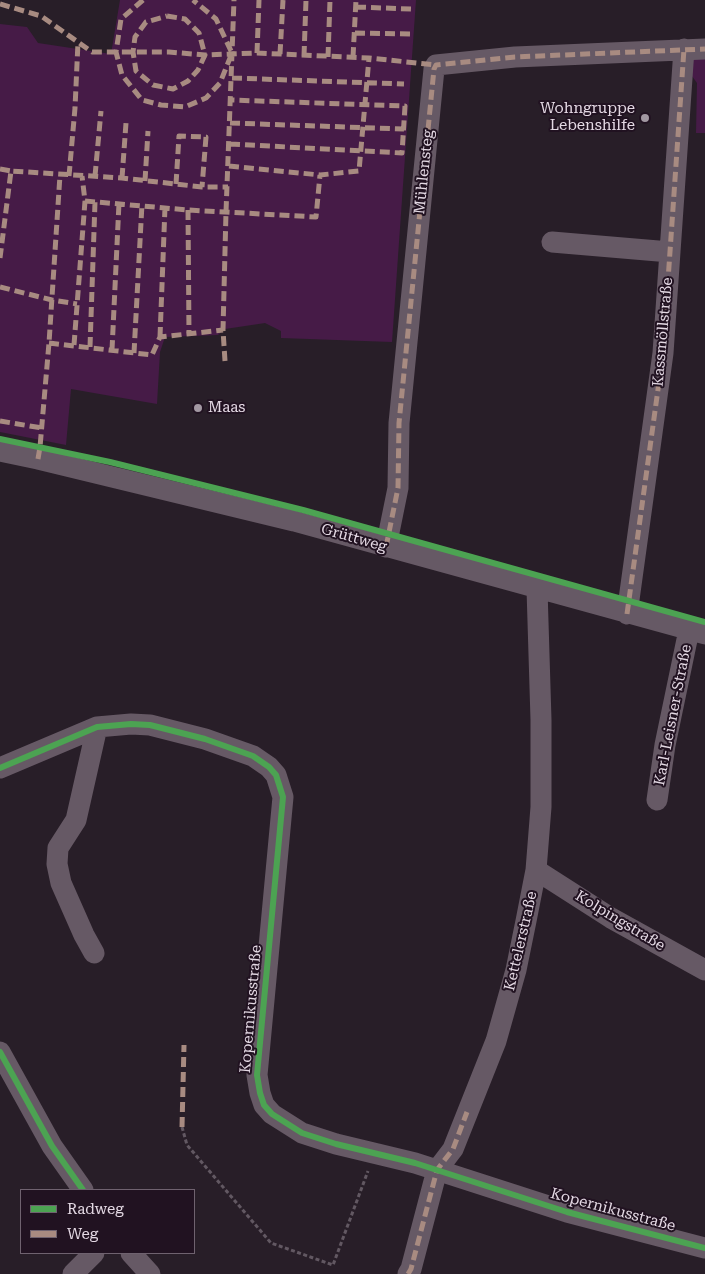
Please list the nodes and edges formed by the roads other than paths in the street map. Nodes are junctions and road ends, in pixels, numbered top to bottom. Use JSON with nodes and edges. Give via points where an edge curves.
{"nodes":[{"id":1,"x":705,"y":48,"type":"edge"},
{"id":2,"x":684,"y":49,"type":"junction"},
{"id":3,"x":552,"y":242,"type":"dead end"},
{"id":4,"x":670,"y":252,"type":"junction"},
{"id":5,"x":0,"y":452,"type":"edge"},
{"id":6,"x":386,"y":547,"type":"junction"},
{"id":7,"x":537,"y":588,"type":"junction"},
{"id":8,"x":627,"y":614,"type":"junction"},
{"id":9,"x":697,"y":632,"type":"edge"},
{"id":10,"x":97,"y":728,"type":"junction"},
{"id":11,"x":0,"y":768,"type":"edge"},
{"id":12,"x":657,"y":800,"type":"dead end"},
{"id":13,"x":536,"y":870,"type":"junction"},
{"id":14,"x":94,"y":953,"type":"dead end"},
{"id":15,"x":705,"y":970,"type":"edge"},
{"id":16,"x":0,"y":1052,"type":"edge"},
{"id":17,"x":437,"y":1170,"type":"junction"},
{"id":18,"x":82,"y":1189,"type":"edge"},
{"id":19,"x":705,"y":1248,"type":"edge"},
{"id":20,"x":93,"y":1254,"type":"edge"},
{"id":21,"x":132,"y":1254,"type":"edge"},
{"id":22,"x":73,"y":1274,"type":"edge"},
{"id":23,"x":150,"y":1274,"type":"edge"},
{"id":24,"x":408,"y":1274,"type":"edge"}],
"edges":[{"from":1,"to":2,"type":"street","name":"Mühlensteg"},
{"from":2,"to":4,"type":"street","name":"Kassmöllstraße"},
{"from":2,"to":6,"type":"street","name":"Mühlensteg","via":[[515,57],[436,65],[399,423],[398,488]]},
{"from":3,"to":4,"type":"street"},
{"from":4,"to":8,"type":"street","name":"Kassmöllstraße","via":[[663,353]]},
{"from":5,"to":6,"type":"street","name":"Grüttweg","via":[[294,521]]},
{"from":6,"to":7,"type":"street","name":"Grüttweg"},
{"from":7,"to":8,"type":"street","name":"Grüttweg"},
{"from":7,"to":13,"type":"street","name":"Kettelerstraße","via":[[542,772]]},
{"from":8,"to":9,"type":"street","name":"Grüttweg"},
{"from":9,"to":12,"type":"street","name":"Karl-Leisner-Straße","via":[[665,745]]},
{"from":10,"to":11,"type":"street","name":"Kopernikusstraße"},
{"from":10,"to":14,"type":"street","via":[[76,820],[58,848],[57,864],[61,883]]},
{"from":10,"to":17,"type":"street","name":"Kopernikusstraße","via":[[150,724],[253,756],[276,775],[283,797],[257,1075],[264,1105],[302,1133]]},
{"from":13,"to":15,"type":"street","name":"Kolpingstraße","via":[[612,918]]},
{"from":13,"to":17,"type":"street","name":"Kettelerstraße","via":[[516,970],[496,1041],[453,1148]]},
{"from":16,"to":18,"type":"street","via":[[52,1146]]},
{"from":17,"to":19,"type":"street","name":"Kopernikusstraße","via":[[567,1212]]},
{"from":17,"to":24,"type":"street","name":"Kettelerstraße"},
{"from":20,"to":22,"type":"street"},
{"from":21,"to":23,"type":"street"}]}
